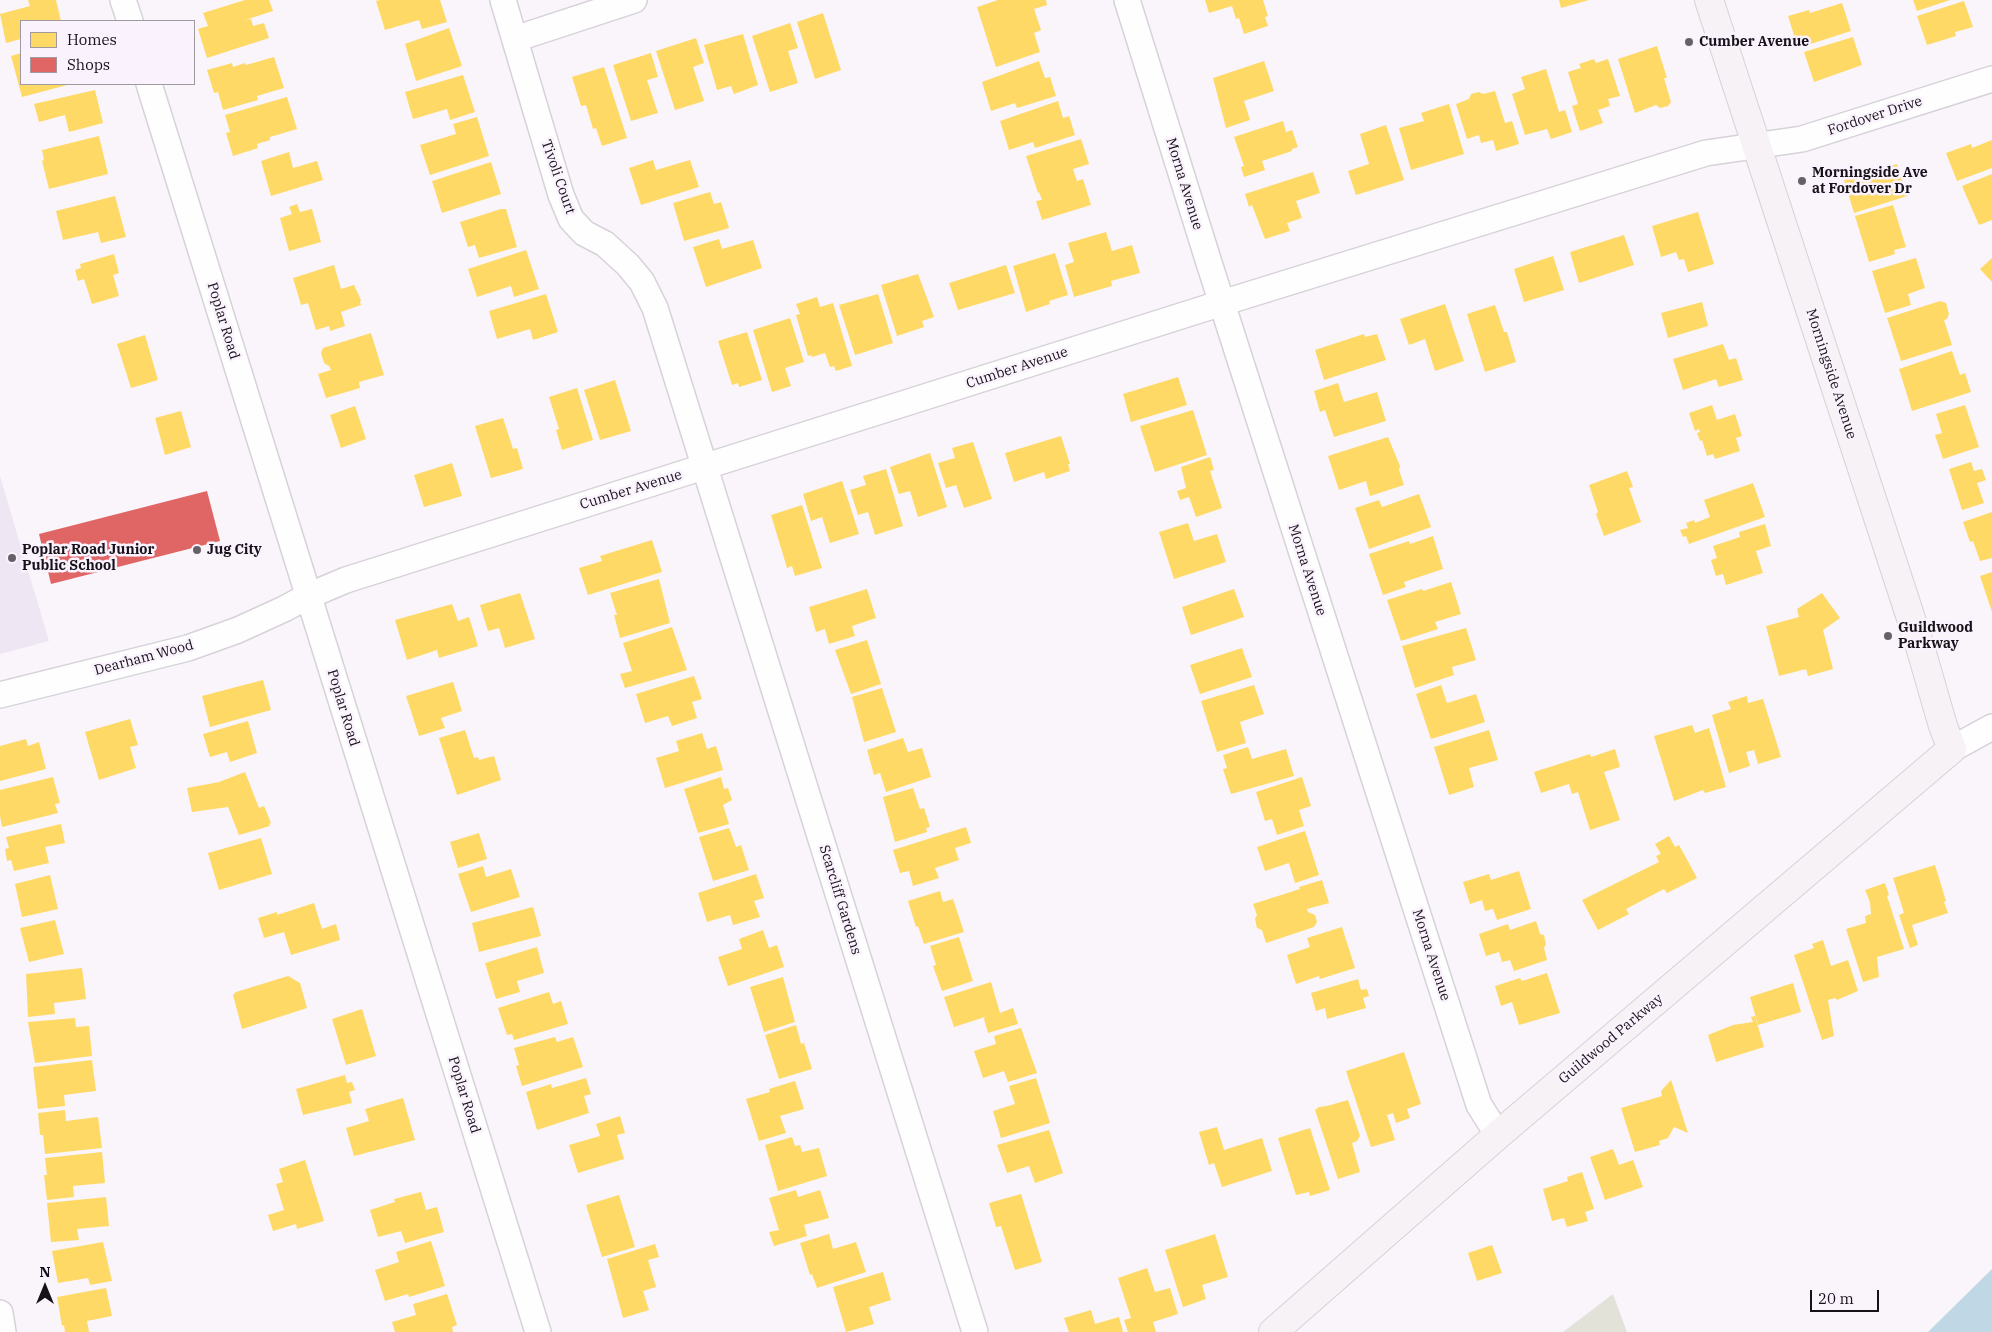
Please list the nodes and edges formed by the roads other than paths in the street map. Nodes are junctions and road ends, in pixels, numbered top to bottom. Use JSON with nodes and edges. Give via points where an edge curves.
{"nodes":[{"id":1,"x":123,"y":0,"type":"edge"},
{"id":2,"x":503,"y":0,"type":"edge"},
{"id":3,"x":634,"y":0,"type":"edge"},
{"id":4,"x":1127,"y":0,"type":"edge"},
{"id":5,"x":1709,"y":0,"type":"edge"},
{"id":6,"x":130,"y":20,"type":"edge"},
{"id":7,"x":515,"y":39,"type":"junction"},
{"id":8,"x":1992,"y":79,"type":"edge"},
{"id":9,"x":149,"y":85,"type":"edge"},
{"id":10,"x":1756,"y":145,"type":"junction"},
{"id":11,"x":1222,"y":303,"type":"junction"},
{"id":12,"x":704,"y":467,"type":"junction"},
{"id":13,"x":308,"y":596,"type":"junction"},
{"id":14,"x":284,"y":609,"type":"joint"},
{"id":15,"x":0,"y":695,"type":"edge"},
{"id":16,"x":1992,"y":727,"type":"edge"},
{"id":17,"x":1952,"y":749,"type":"junction"},
{"id":18,"x":1498,"y":1135,"type":"junction"},
{"id":19,"x":0,"y":1313,"type":"edge"},
{"id":20,"x":2,"y":1332,"type":"edge"},
{"id":21,"x":538,"y":1332,"type":"edge"},
{"id":22,"x":975,"y":1332,"type":"edge"},
{"id":23,"x":1273,"y":1332,"type":"edge"}],
"edges":[{"from":1,"to":6,"type":"street"},
{"from":2,"to":7,"type":"street","name":"Tivoli Court"},
{"from":3,"to":7,"type":"street"},
{"from":4,"to":11,"type":"street","name":"Morna Avenue"},
{"from":5,"to":10,"type":"street","name":"Morningside Avenue"},
{"from":7,"to":12,"type":"street","name":"Tivoli Court","via":[[571,219],[584,233],[611,249],[642,282],[655,308]]},
{"from":8,"to":10,"type":"street","name":"Fordover Drive","via":[[1802,139]]},
{"from":9,"to":13,"type":"street","name":"Poplar Road"},
{"from":10,"to":11,"type":"street","name":"Cumber Avenue","via":[[1706,153]]},
{"from":10,"to":17,"type":"street","name":"Morningside Avenue"},
{"from":11,"to":12,"type":"street","name":"Cumber Avenue"},
{"from":11,"to":18,"type":"street","name":"Morna Avenue","via":[[1479,1105]]},
{"from":12,"to":13,"type":"street","name":"Cumber Avenue","via":[[401,562]]},
{"from":12,"to":22,"type":"street","name":"Scarcliff Gardens"},
{"from":13,"to":14,"type":"street","name":"Cumber Avenue"},
{"from":13,"to":21,"type":"street","name":"Poplar Road"},
{"from":14,"to":15,"type":"street","name":"Dearham Wood","via":[[188,648]]},
{"from":16,"to":17,"type":"street"},
{"from":17,"to":18,"type":"street","name":"Guildwood Parkway"},
{"from":18,"to":23,"type":"street","name":"Guildwood Parkway"},
{"from":19,"to":20,"type":"street"}]}
